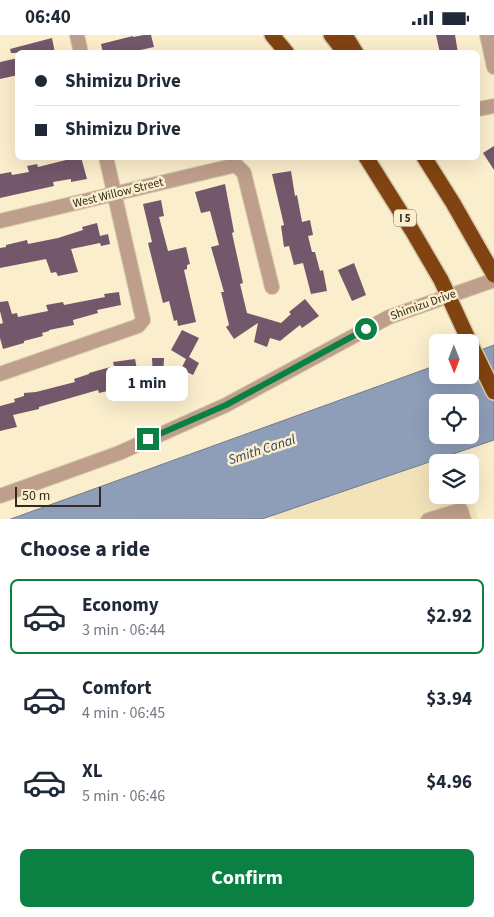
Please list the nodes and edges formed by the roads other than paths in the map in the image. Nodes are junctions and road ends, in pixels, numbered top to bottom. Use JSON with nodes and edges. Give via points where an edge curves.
{"nodes":[{"id":1,"x":77,"y":35,"type":"edge"},
{"id":2,"x":272,"y":35,"type":"edge"},
{"id":3,"x":331,"y":35,"type":"edge"},
{"id":4,"x":345,"y":35,"type":"edge"},
{"id":5,"x":487,"y":35,"type":"edge"},
{"id":6,"x":80,"y":50,"type":"edge"},
{"id":7,"x":284,"y":50,"type":"edge"},
{"id":8,"x":343,"y":50,"type":"edge"},
{"id":9,"x":354,"y":50,"type":"edge"},
{"id":10,"x":494,"y":67,"type":"edge"},
{"id":11,"x":494,"y":105,"type":"edge"},
{"id":12,"x":480,"y":108,"type":"edge"},
{"id":13,"x":107,"y":160,"type":"edge"},
{"id":14,"x":368,"y":160,"type":"edge"},
{"id":15,"x":426,"y":160,"type":"edge"},
{"id":16,"x":115,"y":194,"type":"junction"},
{"id":17,"x":0,"y":221,"type":"edge"},
{"id":18,"x":490,"y":269,"type":"edge"},
{"id":19,"x":494,"y":280,"type":"edge"},
{"id":20,"x":272,"y":287,"type":"dead end"},
{"id":21,"x":466,"y":334,"type":"edge"},
{"id":22,"x":479,"y":361,"type":"edge"},
{"id":23,"x":0,"y":375,"type":"edge"},
{"id":24,"x":494,"y":391,"type":"edge"},
{"id":25,"x":0,"y":496,"type":"edge"},
{"id":26,"x":428,"y":519,"type":"edge"},
{"id":27,"x":464,"y":519,"type":"edge"}],
"edges":[{"from":1,"to":6,"type":"street"},
{"from":2,"to":7,"type":"highway"},
{"from":3,"to":8,"type":"highway"},
{"from":4,"to":9,"type":"highway"},
{"from":5,"to":10,"type":"street"},
{"from":11,"to":12,"type":"street"},
{"from":13,"to":16,"type":"street"},
{"from":14,"to":21,"type":"highway","number":"I 5","bridge":true,"via":[[441,280]]},
{"from":15,"to":18,"type":"highway"},
{"from":16,"to":17,"type":"street","name":"West Willow Street"},
{"from":16,"to":20,"type":"street","name":"West Willow Street","via":[[236,165],[244,173]]},
{"from":16,"to":23,"type":"street","via":[[143,320],[138,326]]},
{"from":19,"to":25,"type":"street","name":"Shimizu Drive","via":[[390,317],[226,405],[119,453]]},
{"from":22,"to":24,"type":"highway","number":"I 5"},
{"from":26,"to":27,"type":"street","via":[[461,510]]}]}
